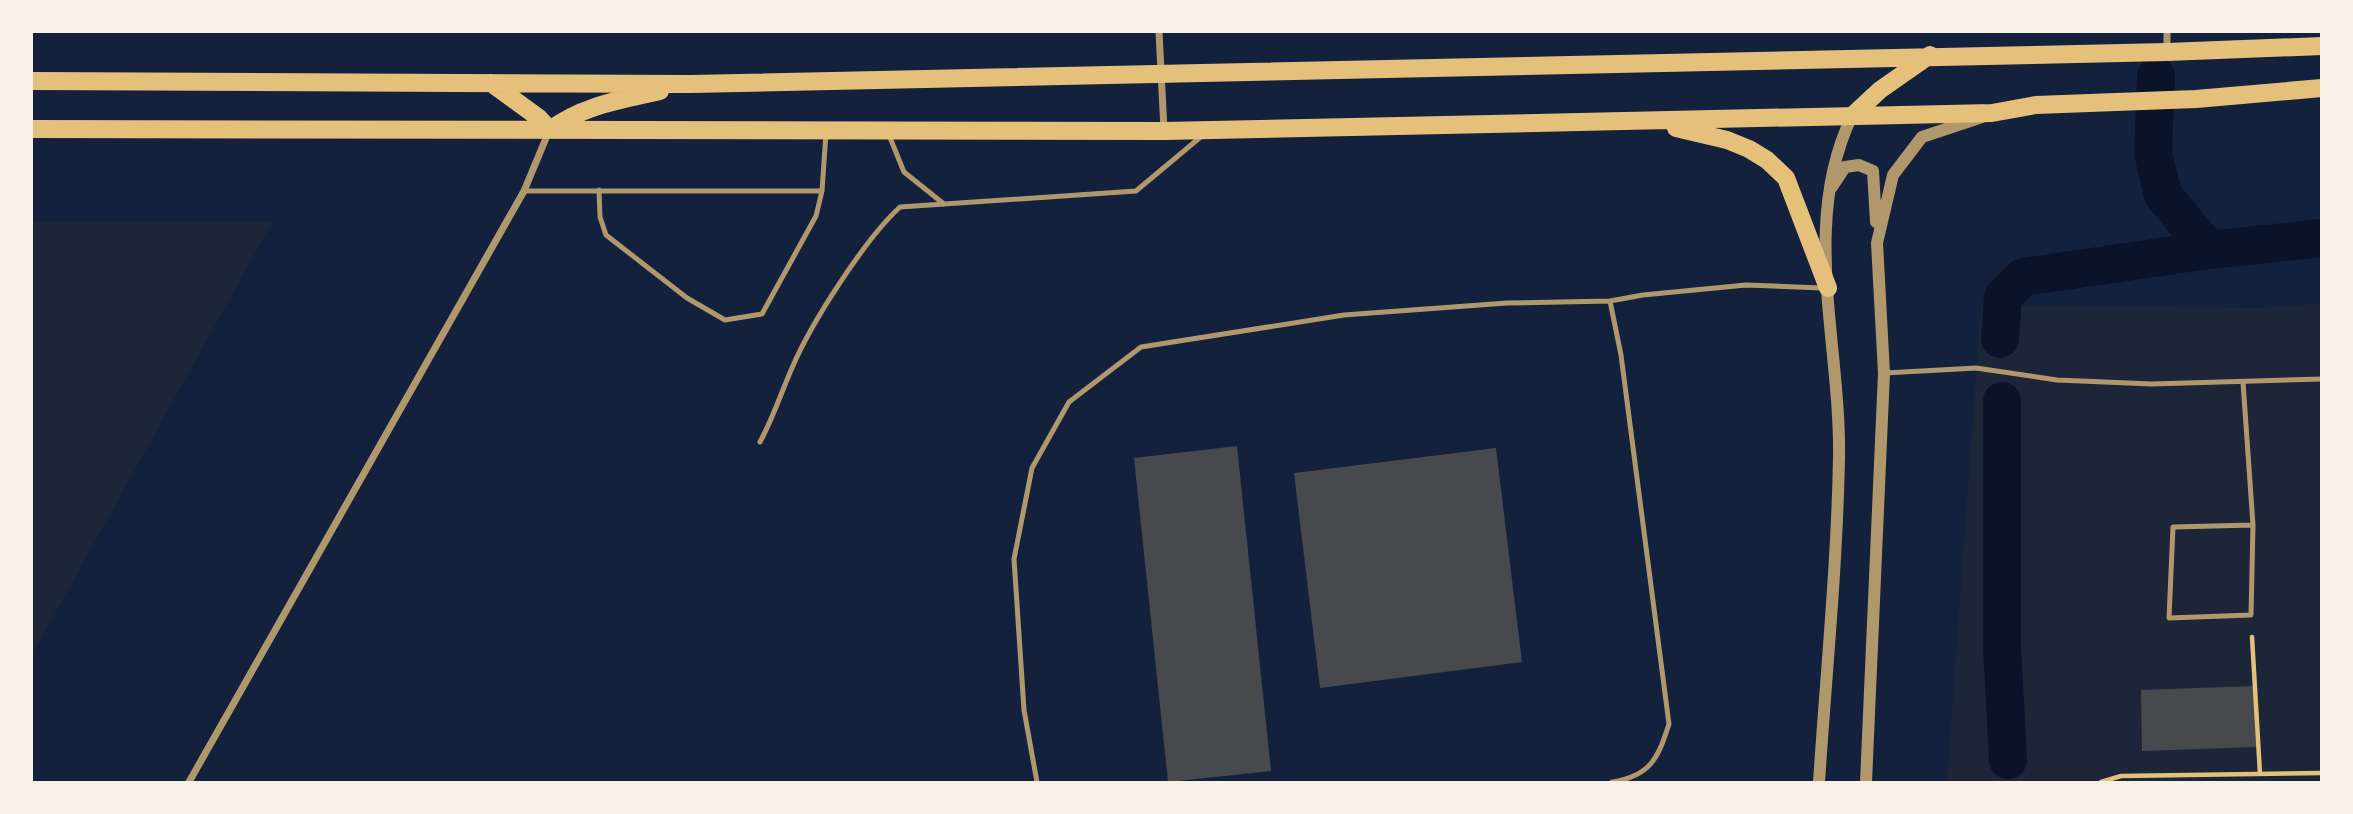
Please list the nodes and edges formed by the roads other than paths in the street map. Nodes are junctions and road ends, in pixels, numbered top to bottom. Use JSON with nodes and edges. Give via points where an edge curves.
{"nodes":[{"id":1,"x":1159,"y":32,"type":"edge"},
{"id":2,"x":2167,"y":32,"type":"edge"},
{"id":3,"x":2322,"y":46,"type":"edge"},
{"id":4,"x":2167,"y":52,"type":"junction"},
{"id":5,"x":1930,"y":55,"type":"junction"},
{"id":6,"x":1160,"y":73,"type":"junction"},
{"id":7,"x":32,"y":81,"type":"edge"},
{"id":8,"x":491,"y":83,"type":"junction"},
{"id":9,"x":691,"y":84,"type":"junction"},
{"id":10,"x":2322,"y":88,"type":"edge"},
{"id":11,"x":1992,"y":113,"type":"junction"},
{"id":12,"x":1852,"y":117,"type":"junction"},
{"id":13,"x":1645,"y":121,"type":"junction"},
{"id":14,"x":32,"y":129,"type":"edge"},
{"id":15,"x":550,"y":130,"type":"junction"},
{"id":16,"x":826,"y":130,"type":"junction"},
{"id":17,"x":1208,"y":130,"type":"junction"},
{"id":18,"x":888,"y":131,"type":"junction"},
{"id":19,"x":1164,"y":131,"type":"junction"},
{"id":20,"x":599,"y":190,"type":"junction"},
{"id":21,"x":524,"y":191,"type":"junction"},
{"id":22,"x":822,"y":191,"type":"junction"},
{"id":23,"x":1828,"y":193,"type":"junction"},
{"id":24,"x":944,"y":204,"type":"junction"},
{"id":25,"x":1877,"y":243,"type":"junction"},
{"id":26,"x":1828,"y":288,"type":"junction"},
{"id":27,"x":1610,"y":302,"type":"junction"},
{"id":28,"x":1884,"y":373,"type":"junction"},
{"id":29,"x":2322,"y":379,"type":"edge"},
{"id":30,"x":2243,"y":382,"type":"junction"},
{"id":31,"x":760,"y":442,"type":"dead end"},
{"id":32,"x":2253,"y":525,"type":"junction"},
{"id":33,"x":189,"y":782,"type":"edge"},
{"id":34,"x":1037,"y":782,"type":"edge"},
{"id":35,"x":1612,"y":782,"type":"edge"},
{"id":36,"x":1819,"y":782,"type":"edge"},
{"id":37,"x":1866,"y":782,"type":"edge"}],
"edges":[{"from":1,"to":6,"type":"street"},
{"from":2,"to":4,"type":"street"},
{"from":3,"to":4,"type":"main road"},
{"from":4,"to":5,"type":"main road"},
{"from":5,"to":6,"type":"main road"},
{"from":5,"to":12,"type":"main road","via":[[1880,90]]},
{"from":6,"to":9,"type":"main road"},
{"from":6,"to":19,"type":"street"},
{"from":7,"to":8,"type":"main road"},
{"from":8,"to":9,"type":"main road"},
{"from":8,"to":15,"type":"main road"},
{"from":9,"to":15,"type":"main road","via":[[589,107]]},
{"from":10,"to":11,"type":"main road","via":[[2196,99],[2036,105]]},
{"from":11,"to":12,"type":"main road"},
{"from":11,"to":25,"type":"street","via":[[1922,137],[1893,176]]},
{"from":12,"to":13,"type":"main road"},
{"from":12,"to":23,"type":"street","via":[[1837,147]]},
{"from":13,"to":17,"type":"main road"},
{"from":13,"to":26,"type":"main road","via":[[1727,140],[1768,160],[1786,178]]},
{"from":14,"to":15,"type":"main road"},
{"from":15,"to":16,"type":"main road"},
{"from":15,"to":21,"type":"street"},
{"from":16,"to":18,"type":"main road"},
{"from":16,"to":22,"type":"lane"},
{"from":17,"to":19,"type":"main road"},
{"from":17,"to":24,"type":"lane","via":[[1136,191]]},
{"from":18,"to":19,"type":"main road"},
{"from":18,"to":24,"type":"lane","via":[[904,172]]},
{"from":20,"to":21,"type":"lane"},
{"from":20,"to":22,"type":"lane"},
{"from":20,"to":22,"type":"lane","via":[[606,235],[687,298],[725,320],[762,314],[816,216]]},
{"from":21,"to":33,"type":"street"},
{"from":23,"to":25,"type":"street","via":[[1845,167],[1859,164],[1873,171]]},
{"from":23,"to":26,"type":"street"},
{"from":24,"to":31,"type":"lane","via":[[900,207],[885,220],[838,288],[793,366]]},
{"from":25,"to":28,"type":"street"},
{"from":26,"to":27,"type":"lane","via":[[1746,285]]},
{"from":26,"to":36,"type":"street","via":[[1839,456]]},
{"from":27,"to":34,"type":"lane","via":[[1507,303],[1344,315],[1195,337],[1141,347],[1069,402],[1032,468],[1014,559],[1024,710]]},
{"from":27,"to":35,"type":"lane","via":[[1621,355],[1669,724],[1658,759],[1629,780]]},
{"from":28,"to":30,"type":"lane","via":[[1976,368],[2057,380]]},
{"from":28,"to":37,"type":"street"},
{"from":29,"to":30,"type":"lane"},
{"from":30,"to":32,"type":"lane"},
{"from":32,"to":32,"type":"lane","via":[[2251,615],[2169,618],[2173,527]]}]}
